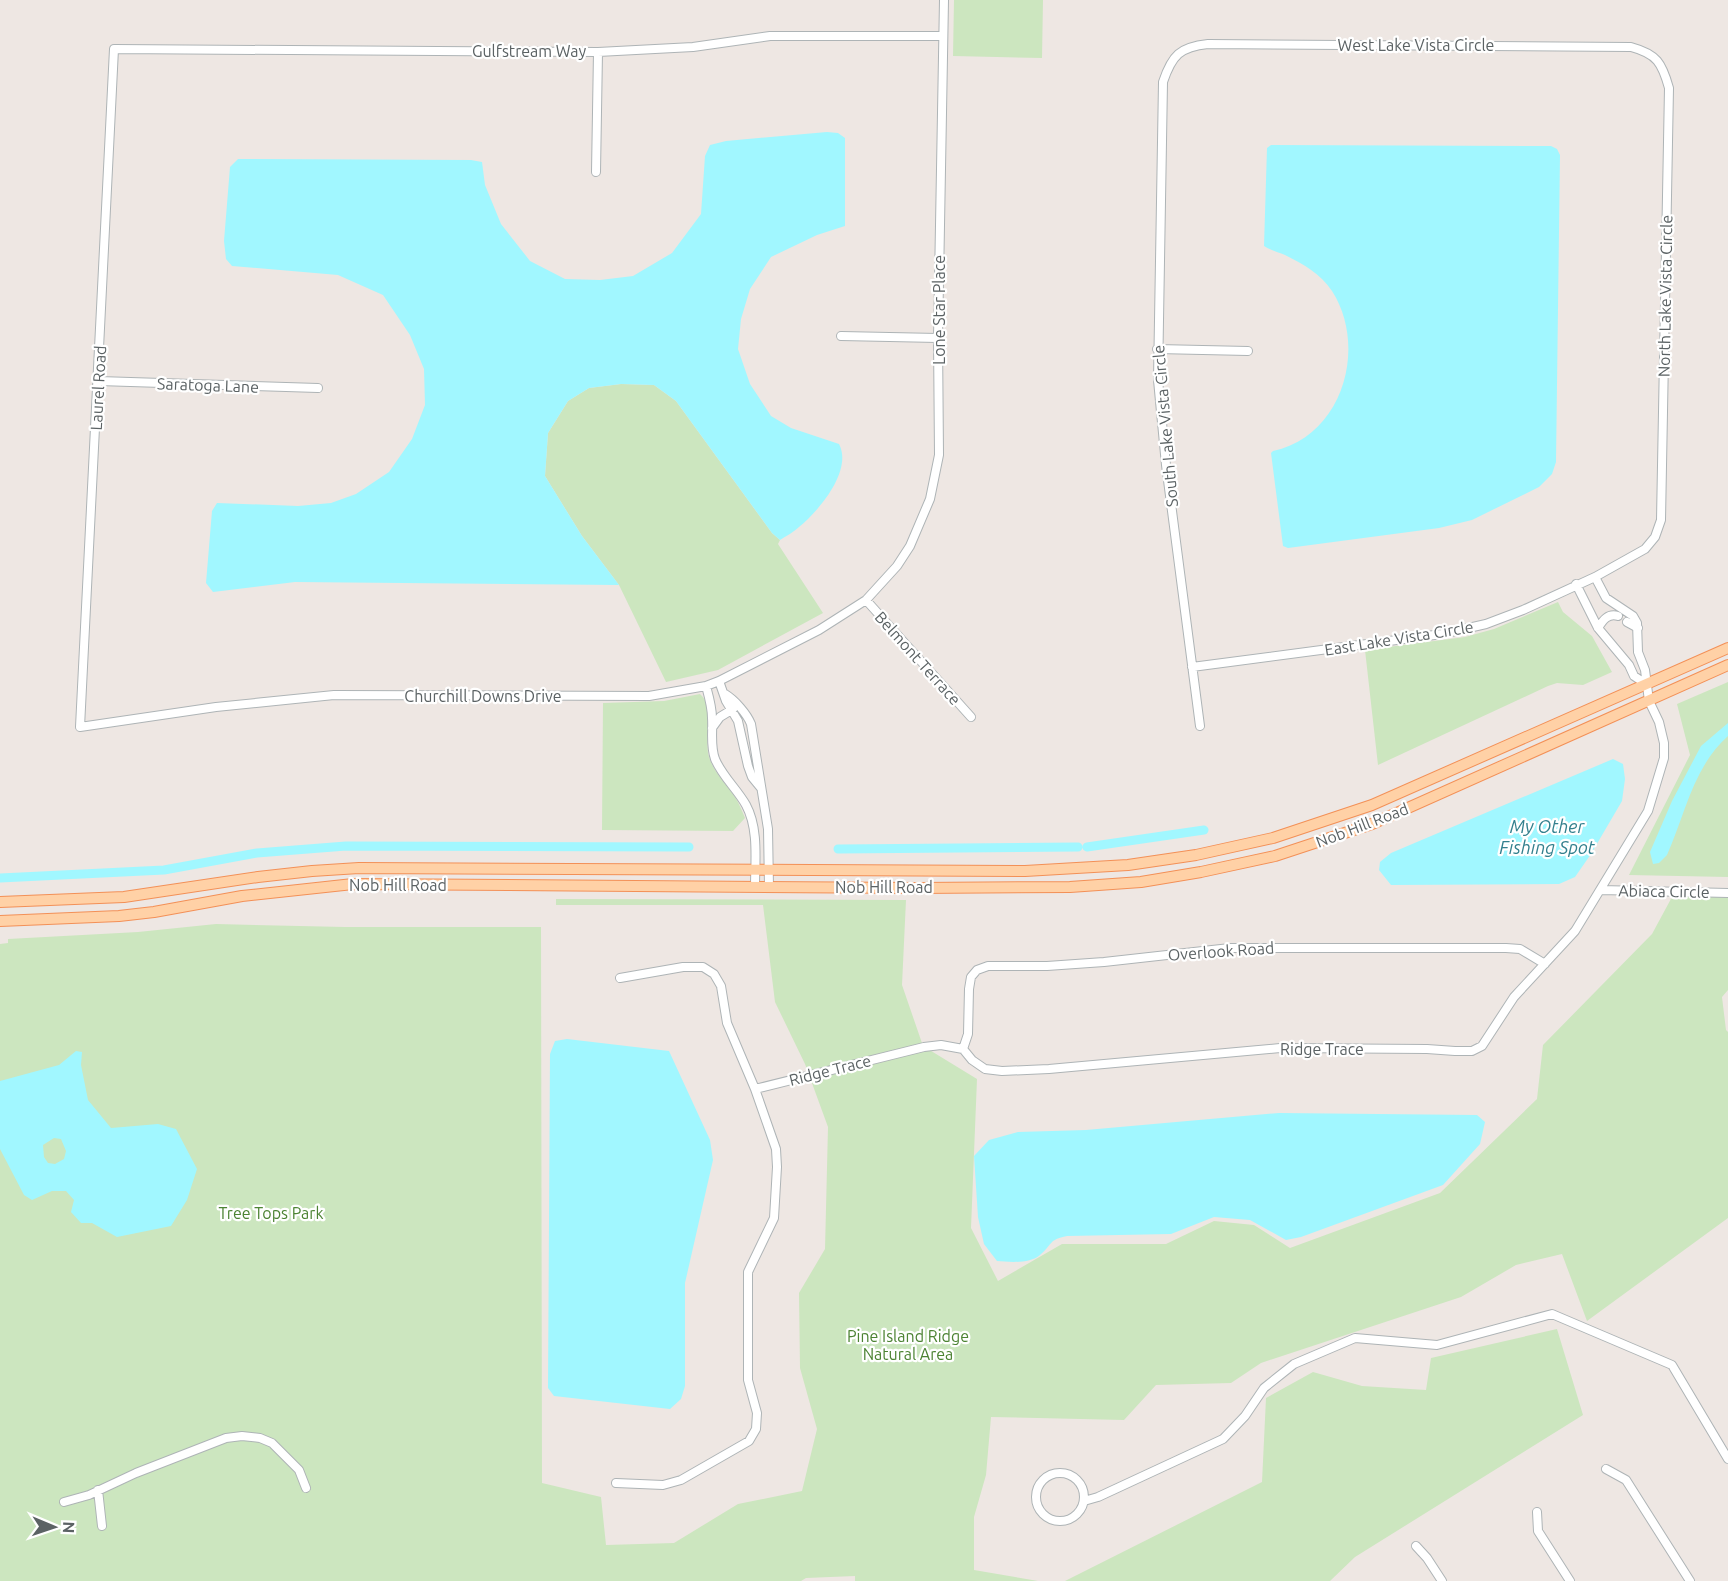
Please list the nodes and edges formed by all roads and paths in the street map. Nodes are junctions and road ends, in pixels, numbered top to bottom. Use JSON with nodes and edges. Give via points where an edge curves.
{"nodes":[{"id":1,"x":944,"y":0,"type":"edge"},
{"id":2,"x":943,"y":36,"type":"junction"},
{"id":3,"x":114,"y":49,"type":"joint"},
{"id":4,"x":598,"y":52,"type":"junction"},
{"id":5,"x":1176,"y":55,"type":"joint"},
{"id":6,"x":1655,"y":58,"type":"joint"},
{"id":7,"x":596,"y":172,"type":"dead end"},
{"id":8,"x":842,"y":336,"type":"dead end"},
{"id":9,"x":938,"y":338,"type":"junction"},
{"id":10,"x":1157,"y":349,"type":"junction"},
{"id":11,"x":1248,"y":351,"type":"dead end"},
{"id":12,"x":99,"y":381,"type":"junction"},
{"id":13,"x":318,"y":388,"type":"dead end"},
{"id":14,"x":1655,"y":537,"type":"joint"},
{"id":15,"x":1594,"y":577,"type":"junction"},
{"id":16,"x":1576,"y":584,"type":"junction"},
{"id":17,"x":1606,"y":598,"type":"junction"},
{"id":18,"x":866,"y":600,"type":"junction"},
{"id":19,"x":1627,"y":622,"type":"dead end"},
{"id":20,"x":1598,"y":628,"type":"junction"},
{"id":21,"x":1638,"y":628,"type":"junction"},
{"id":22,"x":1728,"y":648,"type":"edge"},
{"id":23,"x":1728,"y":665,"type":"edge"},
{"id":24,"x":1192,"y":667,"type":"junction"},
{"id":25,"x":719,"y":681,"type":"junction"},
{"id":26,"x":1646,"y":684,"type":"junction"},
{"id":27,"x":706,"y":686,"type":"junction"},
{"id":28,"x":1649,"y":701,"type":"junction"},
{"id":29,"x":734,"y":709,"type":"junction"},
{"id":30,"x":971,"y":717,"type":"dead end"},
{"id":31,"x":1200,"y":726,"type":"dead end"},
{"id":32,"x":80,"y":727,"type":"joint"},
{"id":33,"x":712,"y":728,"type":"junction"},
{"id":34,"x":755,"y":869,"type":"junction"},
{"id":35,"x":769,"y":869,"type":"junction"},
{"id":36,"x":755,"y":887,"type":"junction"},
{"id":37,"x":769,"y":887,"type":"junction"},
{"id":38,"x":1600,"y":890,"type":"junction"},
{"id":39,"x":1728,"y":893,"type":"edge"},
{"id":40,"x":0,"y":902,"type":"edge"},
{"id":41,"x":0,"y":921,"type":"edge"},
{"id":42,"x":1545,"y":964,"type":"junction"},
{"id":43,"x":620,"y":978,"type":"dead end"},
{"id":44,"x":963,"y":1049,"type":"junction"},
{"id":45,"x":755,"y":1089,"type":"junction"},
{"id":46,"x":1728,"y":1459,"type":"edge"},
{"id":47,"x":1606,"y":1469,"type":"dead end"},
{"id":48,"x":616,"y":1483,"type":"dead end"},
{"id":49,"x":306,"y":1488,"type":"dead end"},
{"id":50,"x":98,"y":1490,"type":"junction"},
{"id":51,"x":1084,"y":1501,"type":"junction"},
{"id":52,"x":64,"y":1502,"type":"dead end"},
{"id":53,"x":1537,"y":1512,"type":"dead end"},
{"id":54,"x":102,"y":1526,"type":"dead end"},
{"id":55,"x":1416,"y":1546,"type":"dead end"},
{"id":56,"x":1442,"y":1581,"type":"edge"},
{"id":57,"x":1570,"y":1581,"type":"edge"},
{"id":58,"x":1690,"y":1581,"type":"edge"}],
"edges":[{"from":1,"to":2,"type":"street","name":"Lone Star Place"},
{"from":2,"to":4,"type":"street","name":"Gulfstream Way","via":[[770,36]]},
{"from":2,"to":9,"type":"street","name":"Lone Star Place"},
{"from":3,"to":4,"type":"street","name":"Gulfstream Way"},
{"from":3,"to":12,"type":"street","name":"Laurel Road"},
{"from":4,"to":7,"type":"street"},
{"from":5,"to":6,"type":"street","name":"West Lake Vista Circle","via":[[1191,46],[1208,44],[1631,47]]},
{"from":5,"to":10,"type":"street","name":"South Lake Vista Circle","via":[[1163,82]]},
{"from":6,"to":14,"type":"street","name":"North Lake Vista Circle","via":[[1664,69],[1669,88],[1661,520]]},
{"from":8,"to":9,"type":"street"},
{"from":9,"to":18,"type":"street","name":"Lone Star Place","via":[[939,455],[930,499],[910,546]]},
{"from":10,"to":11,"type":"street"},
{"from":10,"to":24,"type":"street","name":"South Lake Vista Circle","via":[[1166,465]]},
{"from":12,"to":13,"type":"street","name":"Saratoga Lane"},
{"from":12,"to":32,"type":"street","name":"Laurel Road"},
{"from":14,"to":15,"type":"street","name":"East Lake Vista Circle","via":[[1645,549]]},
{"from":15,"to":16,"type":"street","name":"East Lake Vista Circle"},
{"from":15,"to":17,"type":"street"},
{"from":16,"to":20,"type":"street"},
{"from":16,"to":24,"type":"street","name":"East Lake Vista Circle","via":[[1486,624],[1442,634]]},
{"from":17,"to":20,"type":"street","via":[[1615,616],[1606,617]]},
{"from":17,"to":21,"type":"street","via":[[1633,616]]},
{"from":18,"to":25,"type":"street","name":"Churchill Downs Drive","via":[[819,630]]},
{"from":18,"to":30,"type":"street","name":"Belmont Terrace"},
{"from":19,"to":21,"type":"street"},
{"from":20,"to":26,"type":"street","via":[[1634,676]]},
{"from":21,"to":26,"type":"street","name":"Ridge Trace","via":[[1638,652]]},
{"from":22,"to":26,"type":"main road","name":"Nob Hill Road"},
{"from":23,"to":28,"type":"main road","name":"Nob Hill Road"},
{"from":24,"to":31,"type":"street","name":"South Lake Vista Circle"},
{"from":25,"to":27,"type":"street","name":"Churchill Downs Drive"},
{"from":25,"to":29,"type":"street"},
{"from":26,"to":28,"type":"street","name":"Ridge Trace"},
{"from":26,"to":35,"type":"main road","name":"Nob Hill Road","via":[[1371,805],[1233,848],[1089,869]]},
{"from":27,"to":32,"type":"street","name":"Churchill Downs Drive","via":[[649,696],[333,695]]},
{"from":27,"to":33,"type":"street"},
{"from":28,"to":37,"type":"main road","name":"Nob Hill Road","via":[[1372,824],[1275,856],[1201,872],[1141,882],[1070,887]]},
{"from":28,"to":38,"type":"street","name":"Ridge Trace","via":[[1659,722],[1664,758],[1648,811]]},
{"from":29,"to":33,"type":"street","via":[[720,717]]},
{"from":29,"to":35,"type":"street","via":[[746,712],[751,724],[768,829]]},
{"from":33,"to":34,"type":"street","via":[[716,761],[752,821]]},
{"from":34,"to":35,"type":"main road","name":"Nob Hill Road"},
{"from":34,"to":36,"type":"street"},
{"from":34,"to":40,"type":"main road","name":"Nob Hill Road","via":[[359,868],[258,877],[124,897]]},
{"from":35,"to":37,"type":"street"},
{"from":36,"to":37,"type":"main road","name":"Nob Hill Road"},
{"from":36,"to":41,"type":"main road","name":"Nob Hill Road","via":[[353,884],[242,896],[119,916]]},
{"from":38,"to":39,"type":"street","name":"Abiaca Circle"},
{"from":38,"to":42,"type":"street","name":"Ridge Trace","via":[[1575,931]]},
{"from":42,"to":44,"type":"street","name":"Ridge Trace","via":[[1514,997],[1482,1046],[1472,1051],[1280,1048],[1002,1071],[985,1068]]},
{"from":42,"to":44,"type":"street","name":"Overlook Road","via":[[1520,949],[1506,948],[1271,947],[1069,964],[988,966],[977,969],[971,977],[968,1034]]},
{"from":43,"to":45,"type":"street","via":[[683,967],[703,967],[714,974],[721,986],[727,1023]]},
{"from":44,"to":45,"type":"street","name":"Ridge Trace","via":[[924,1047]]},
{"from":45,"to":48,"type":"street","via":[[776,1149],[777,1167],[774,1218],[748,1272],[748,1380],[757,1413],[756,1429],[749,1441],[681,1480],[663,1485]]},
{"from":46,"to":51,"type":"street","via":[[1672,1365],[1552,1314],[1437,1345],[1355,1338],[1294,1364],[1264,1388],[1223,1439]]},
{"from":47,"to":58,"type":"street","via":[[1626,1480]]},
{"from":49,"to":50,"type":"street","via":[[299,1470],[272,1443],[242,1436],[226,1438]]},
{"from":50,"to":52,"type":"street"},
{"from":50,"to":54,"type":"street"},
{"from":51,"to":51,"type":"street","via":[[1072,1518],[1057,1522],[1041,1512],[1036,1495],[1044,1479],[1066,1474],[1079,1483]]},
{"from":53,"to":57,"type":"street","via":[[1538,1531]]},
{"from":55,"to":56,"type":"street"}]}
